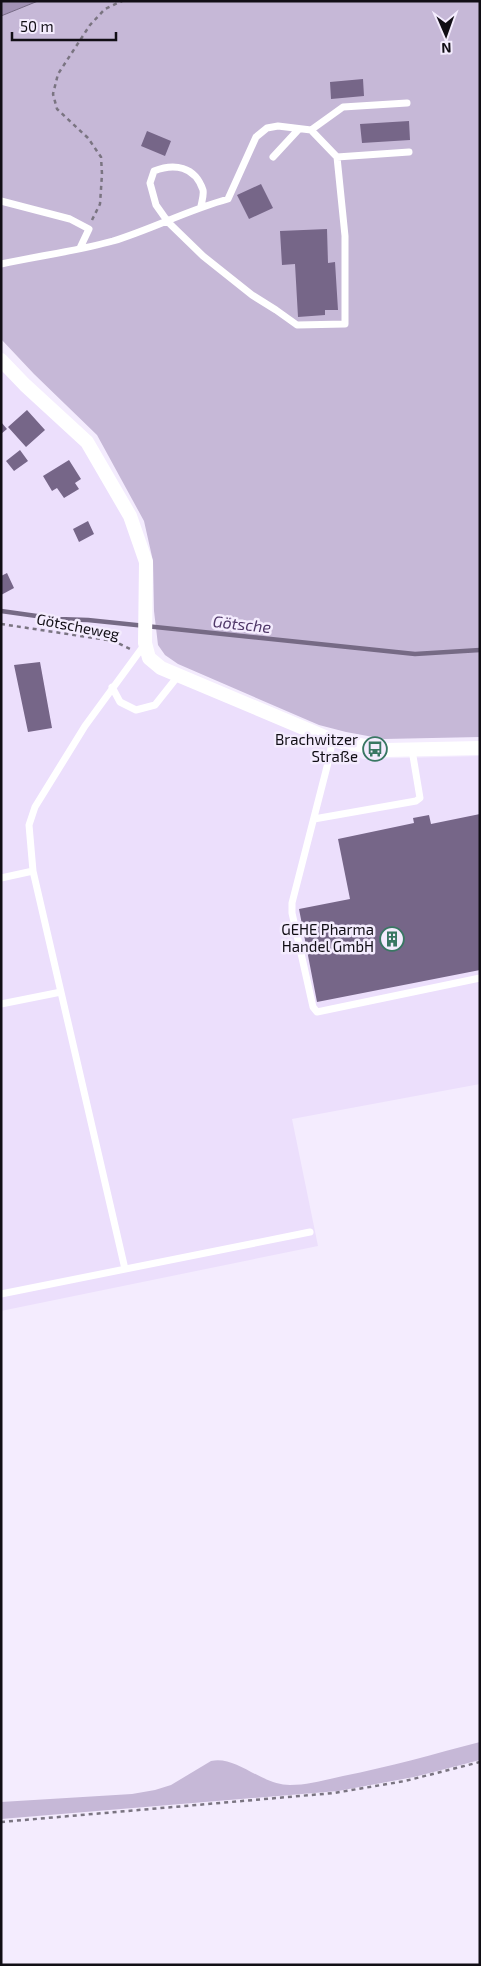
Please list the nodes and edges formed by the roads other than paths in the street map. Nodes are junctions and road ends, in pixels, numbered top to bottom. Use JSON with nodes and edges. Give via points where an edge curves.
{"nodes":[{"id":1,"x":406,"y":103,"type":"dead end"},
{"id":2,"x":298,"y":130,"type":"junction"},
{"id":3,"x":311,"y":130,"type":"junction"},
{"id":4,"x":409,"y":152,"type":"dead end"},
{"id":5,"x":273,"y":157,"type":"dead end"},
{"id":6,"x":337,"y":157,"type":"junction"},
{"id":7,"x":1,"y":201,"type":"edge"},
{"id":8,"x":202,"y":206,"type":"junction"},
{"id":9,"x":168,"y":222,"type":"junction"},
{"id":10,"x":80,"y":248,"type":"junction"},
{"id":11,"x":1,"y":264,"type":"edge"},
{"id":12,"x":1,"y":360,"type":"edge"},
{"id":13,"x":141,"y":648,"type":"junction"},
{"id":14,"x":178,"y":676,"type":"junction"},
{"id":15,"x":112,"y":687,"type":"junction"},
{"id":16,"x":332,"y":740,"type":"junction"},
{"id":17,"x":480,"y":748,"type":"edge"},
{"id":18,"x":412,"y":750,"type":"junction"},
{"id":19,"x":314,"y":819,"type":"junction"},
{"id":20,"x":32,"y":872,"type":"junction"},
{"id":21,"x":1,"y":878,"type":"edge"},
{"id":22,"x":480,"y":978,"type":"edge"},
{"id":23,"x":61,"y":992,"type":"junction"},
{"id":24,"x":1,"y":1004,"type":"edge"},
{"id":25,"x":310,"y":1232,"type":"dead end"},
{"id":26,"x":125,"y":1269,"type":"junction"},
{"id":27,"x":1,"y":1294,"type":"edge"}],
"edges":[{"from":1,"to":3,"type":"lane","via":[[343,107]]},
{"from":2,"to":3,"type":"lane"},
{"from":2,"to":5,"type":"lane"},
{"from":2,"to":8,"type":"lane","via":[[278,126],[267,128],[256,137],[228,199]]},
{"from":3,"to":6,"type":"lane"},
{"from":4,"to":6,"type":"lane"},
{"from":6,"to":9,"type":"lane","via":[[345,236],[344,324],[296,325],[252,296]]},
{"from":7,"to":10,"type":"lane","via":[[70,219],[88,229]]},
{"from":8,"to":9,"type":"lane"},
{"from":8,"to":9,"type":"lane","via":[[203,191],[196,177],[182,167],[166,166],[154,171],[150,183],[156,205]]},
{"from":9,"to":10,"type":"lane"},
{"from":10,"to":11,"type":"lane"},
{"from":12,"to":13,"type":"street","via":[[87,442],[130,516],[146,562],[146,610]]},
{"from":13,"to":14,"type":"street","via":[[160,668]]},
{"from":13,"to":15,"type":"lane"},
{"from":14,"to":15,"type":"lane","via":[[155,705],[136,710],[120,702]]},
{"from":14,"to":16,"type":"street"},
{"from":15,"to":20,"type":"lane","via":[[35,807],[29,825]]},
{"from":16,"to":18,"type":"street","via":[[375,749]]},
{"from":16,"to":19,"type":"lane"},
{"from":17,"to":18,"type":"street"},
{"from":18,"to":19,"type":"lane","via":[[420,798],[416,801]]},
{"from":19,"to":22,"type":"lane","via":[[292,913],[313,1008],[317,1012]]},
{"from":20,"to":21,"type":"lane"},
{"from":20,"to":23,"type":"lane"},
{"from":23,"to":24,"type":"lane"},
{"from":23,"to":26,"type":"lane"},
{"from":25,"to":26,"type":"lane"},
{"from":26,"to":27,"type":"lane"}]}
